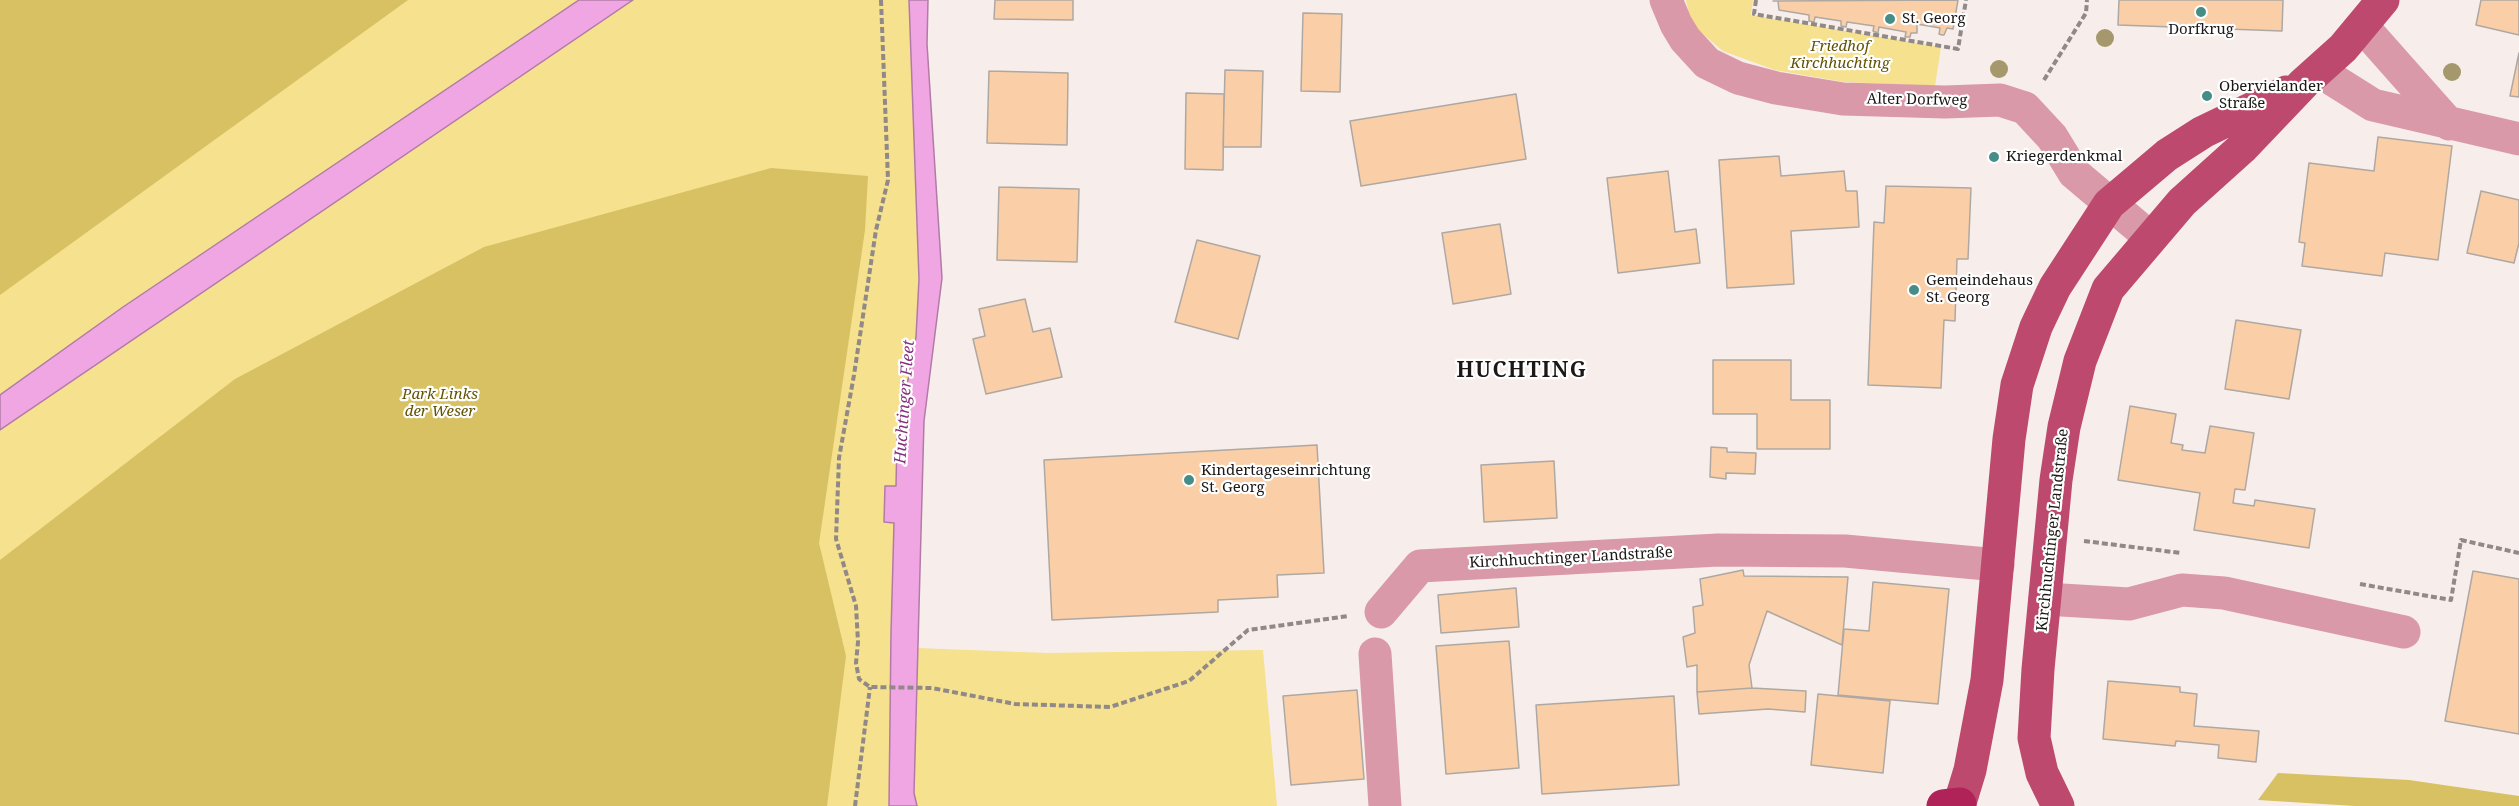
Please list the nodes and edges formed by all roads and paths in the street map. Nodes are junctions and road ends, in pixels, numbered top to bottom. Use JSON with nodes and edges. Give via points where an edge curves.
{"nodes":[{"id":1,"x":881,"y":0,"type":"edge"},
{"id":2,"x":1666,"y":0,"type":"edge"},
{"id":3,"x":1756,"y":0,"type":"edge"},
{"id":4,"x":1966,"y":0,"type":"edge"},
{"id":5,"x":2087,"y":0,"type":"edge"},
{"id":6,"x":2383,"y":0,"type":"edge"},
{"id":7,"x":2363,"y":27,"type":"junction"},
{"id":8,"x":2311,"y":77,"type":"junction"},
{"id":9,"x":2025,"y":108,"type":"junction"},
{"id":10,"x":2449,"y":124,"type":"junction"},
{"id":11,"x":2519,"y":139,"type":"edge"},
{"id":12,"x":2109,"y":204,"type":"junction"},
{"id":13,"x":2151,"y":238,"type":"junction"},
{"id":14,"x":2052,"y":537,"type":"junction"},
{"id":15,"x":2519,"y":553,"type":"edge"},
{"id":16,"x":2183,"y":554,"type":"dead end"},
{"id":17,"x":1998,"y":565,"type":"junction"},
{"id":18,"x":2358,"y":583,"type":"dead end"},
{"id":19,"x":2045,"y":599,"type":"junction"},
{"id":20,"x":1381,"y":612,"type":"joint"},
{"id":21,"x":2404,"y":632,"type":"dead end"},
{"id":22,"x":1375,"y":654,"type":"dead end"},
{"id":23,"x":870,"y":687,"type":"junction"},
{"id":24,"x":1962,"y":805,"type":"edge"},
{"id":25,"x":855,"y":806,"type":"edge"},
{"id":26,"x":1385,"y":806,"type":"edge"},
{"id":27,"x":2058,"y":806,"type":"edge"}],
"edges":[{"from":1,"to":23,"type":"path","via":[[888,180],[876,230],[839,458],[836,539],[856,606],[859,679]]},
{"from":2,"to":9,"type":"street","name":"Alter Dorfweg","via":[[1685,39],[1707,63],[1738,78],[1843,99],[2000,100]]},
{"from":3,"to":4,"type":"path","via":[[1754,14],[1958,49]]},
{"from":5,"to":9,"type":"path","via":[[2086,13]]},
{"from":6,"to":7,"type":"main road","name":"Kirchhuchtinger Landstraße"},
{"from":7,"to":8,"type":"main road","name":"Kirchhuchtinger Landstraße"},
{"from":7,"to":10,"type":"street"},
{"from":8,"to":10,"type":"street","via":[[2373,105]]},
{"from":8,"to":12,"type":"main road","name":"Kirchhuchtinger Landstraße","via":[[2203,132],[2167,155]]},
{"from":8,"to":13,"type":"main road","name":"Kirchhuchtinger Landstraße","via":[[2182,202]]},
{"from":9,"to":12,"type":"street","via":[[2052,137],[2074,173]]},
{"from":10,"to":11,"type":"street"},
{"from":12,"to":13,"type":"street"},
{"from":12,"to":17,"type":"main road","name":"Kirchhuchtinger Landstraße","via":[[2055,287],[2036,327],[2017,386],[2008,439]]},
{"from":13,"to":14,"type":"main road","name":"Kirchhuchtinger Landstraße","via":[[2108,289],[2080,361],[2064,427]]},
{"from":14,"to":16,"type":"path"},
{"from":14,"to":19,"type":"main road","name":"Kirchhuchtinger Landstraße"},
{"from":15,"to":18,"type":"path","via":[[2461,540],[2451,600]]},
{"from":17,"to":20,"type":"street","name":"Kirchhuchtinger Landstraße","via":[[1845,551],[1718,550],[1420,566]]},
{"from":17,"to":24,"type":"main road","name":"Kirchhuchtinger Landstraße","via":[[1987,680]]},
{"from":19,"to":21,"type":"street","via":[[2130,604],[2182,590],[2224,593]]},
{"from":19,"to":27,"type":"main road","name":"Kirchhuchtinger Landstraße","via":[[2034,738],[2042,773]]},
{"from":20,"to":23,"type":"path","via":[[1248,630],[1189,681],[1110,707],[1014,704],[932,688]]},
{"from":22,"to":26,"type":"street"},
{"from":23,"to":25,"type":"path"}]}
